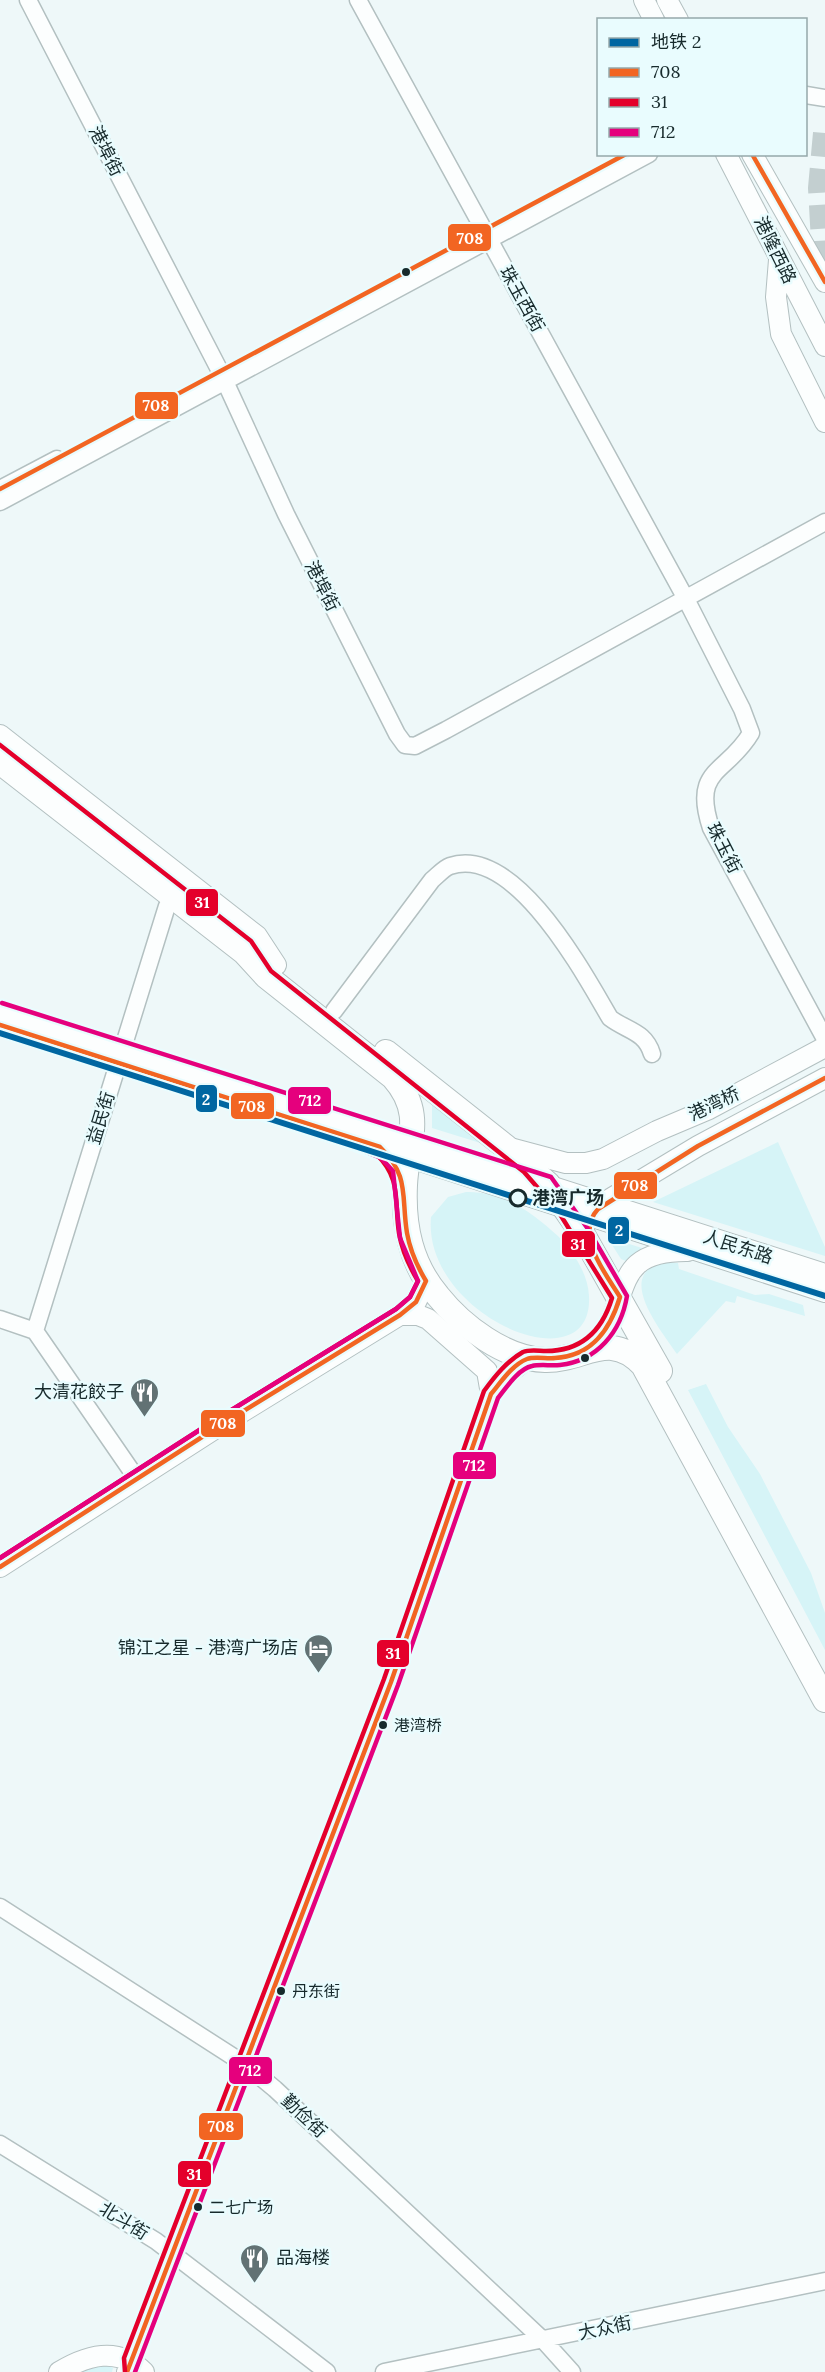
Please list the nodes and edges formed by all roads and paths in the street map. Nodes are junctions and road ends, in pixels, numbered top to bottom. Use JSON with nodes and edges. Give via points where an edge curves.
{"nodes":[{"id":1,"x":28,"y":0,"type":"edge"},
{"id":2,"x":358,"y":0,"type":"edge"},
{"id":3,"x":644,"y":0,"type":"edge"},
{"id":4,"x":667,"y":0,"type":"edge"},
{"id":5,"x":653,"y":18,"type":"edge"},
{"id":6,"x":677,"y":18,"type":"edge"},
{"id":7,"x":807,"y":95,"type":"edge"},
{"id":8,"x":825,"y":98,"type":"edge"},
{"id":9,"x":624,"y":156,"type":"edge"},
{"id":10,"x":645,"y":156,"type":"edge"},
{"id":11,"x":727,"y":156,"type":"edge"},
{"id":12,"x":753,"y":156,"type":"edge"},
{"id":13,"x":488,"y":235,"type":"junction"},
{"id":14,"x":805,"y":248,"type":"junction"},
{"id":15,"x":779,"y":260,"type":"junction"},
{"id":16,"x":825,"y":266,"type":"edge"},
{"id":17,"x":825,"y":282,"type":"edge"},
{"id":18,"x":825,"y":346,"type":"edge"},
{"id":19,"x":222,"y":377,"type":"junction"},
{"id":20,"x":825,"y":422,"type":"edge"},
{"id":21,"x":0,"y":489,"type":"edge"},
{"id":22,"x":0,"y":502,"type":"edge"},
{"id":23,"x":825,"y":522,"type":"edge"},
{"id":24,"x":686,"y":599,"type":"junction"},
{"id":25,"x":0,"y":735,"type":"edge"},
{"id":26,"x":0,"y":748,"type":"edge"},
{"id":27,"x":0,"y":762,"type":"edge"},
{"id":28,"x":0,"y":776,"type":"edge"},
{"id":29,"x":141,"y":866,"type":"junction"},
{"id":30,"x":166,"y":906,"type":"junction"},
{"id":31,"x":271,"y":970,"type":"junction"},
{"id":32,"x":0,"y":1010,"type":"edge"},
{"id":33,"x":334,"y":1011,"type":"junction"},
{"id":34,"x":0,"y":1025,"type":"edge"},
{"id":35,"x":825,"y":1039,"type":"edge"},
{"id":36,"x":825,"y":1047,"type":"edge"},
{"id":37,"x":652,"y":1054,"type":"dead end"},
{"id":38,"x":121,"y":1057,"type":"junction"},
{"id":39,"x":825,"y":1078,"type":"edge"},
{"id":40,"x":383,"y":1139,"type":"junction"},
{"id":41,"x":506,"y":1147,"type":"junction"},
{"id":42,"x":410,"y":1148,"type":"junction"},
{"id":43,"x":650,"y":1176,"type":"junction"},
{"id":44,"x":405,"y":1184,"type":"junction"},
{"id":45,"x":548,"y":1184,"type":"junction"},
{"id":46,"x":564,"y":1206,"type":"junction"},
{"id":47,"x":598,"y":1209,"type":"junction"},
{"id":48,"x":651,"y":1219,"type":"junction"},
{"id":49,"x":593,"y":1250,"type":"junction"},
{"id":50,"x":703,"y":1252,"type":"junction"},
{"id":51,"x":825,"y":1274,"type":"edge"},
{"id":52,"x":426,"y":1281,"type":"junction"},
{"id":53,"x":825,"y":1292,"type":"edge"},
{"id":54,"x":620,"y":1297,"type":"junction"},
{"id":55,"x":400,"y":1316,"type":"junction"},
{"id":56,"x":0,"y":1319,"type":"edge"},
{"id":57,"x":35,"y":1331,"type":"junction"},
{"id":58,"x":589,"y":1350,"type":"junction"},
{"id":59,"x":528,"y":1358,"type":"junction"},
{"id":60,"x":491,"y":1394,"type":"junction"},
{"id":61,"x":136,"y":1479,"type":"junction"},
{"id":62,"x":0,"y":1567,"type":"edge"},
{"id":63,"x":825,"y":1676,"type":"edge"},
{"id":64,"x":825,"y":1700,"type":"edge"},
{"id":65,"x":2,"y":1913,"type":"edge"},
{"id":66,"x":246,"y":2065,"type":"junction"},
{"id":67,"x":0,"y":2144,"type":"edge"},
{"id":68,"x":173,"y":2254,"type":"junction"},
{"id":69,"x":825,"y":2280,"type":"edge"},
{"id":70,"x":544,"y":2341,"type":"junction"},
{"id":71,"x":134,"y":2369,"type":"edge"},
{"id":72,"x":59,"y":2372,"type":"edge"},
{"id":73,"x":327,"y":2372,"type":"edge"},
{"id":74,"x":384,"y":2372,"type":"edge"},
{"id":75,"x":572,"y":2372,"type":"edge"}],
"edges":[{"from":1,"to":19,"type":"street","name":"港埠街"},
{"from":2,"to":13,"type":"street","name":"珠玉西街"},
{"from":3,"to":5,"type":"main road"},
{"from":4,"to":6,"type":"main road"},
{"from":7,"to":8,"type":"street"},
{"from":9,"to":13,"type":"street"},
{"from":10,"to":13,"type":"street"},
{"from":11,"to":15,"type":"main road","name":"港隆西路"},
{"from":12,"to":14,"type":"main road","name":"港隆西路"},
{"from":13,"to":19,"type":"street"},
{"from":13,"to":24,"type":"street","name":"珠玉西街"},
{"from":14,"to":16,"type":"main road"},
{"from":14,"to":17,"type":"main road","name":"港隆西路"},
{"from":15,"to":18,"type":"main road","name":"港隆西路"},
{"from":15,"to":20,"type":"main road","via":[[776,297],[781,334]]},
{"from":19,"to":21,"type":"street"},
{"from":19,"to":22,"type":"street"},
{"from":19,"to":24,"type":"street","name":"港埠街","via":[[286,514],[405,745],[415,746],[446,730]]},
{"from":23,"to":24,"type":"street","name":"港埠街"},
{"from":24,"to":35,"type":"street","name":"珠玉街","via":[[751,733],[740,752],[718,767],[707,785],[704,806],[711,828]]},
{"from":25,"to":31,"type":"main road","via":[[256,936]]},
{"from":26,"to":29,"type":"highway"},
{"from":27,"to":29,"type":"highway"},
{"from":28,"to":30,"type":"main road"},
{"from":29,"to":31,"type":"highway"},
{"from":30,"to":31,"type":"main road","via":[[236,960]]},
{"from":30,"to":38,"type":"street","name":"益民街"},
{"from":31,"to":33,"type":"highway"},
{"from":31,"to":42,"type":"highway","via":[[405,1090],[411,1105]]},
{"from":32,"to":38,"type":"main road"},
{"from":33,"to":37,"type":"street","via":[[432,880],[448,867],[460,864],[495,871],[511,884],[563,939],[610,1018],[639,1032]]},
{"from":33,"to":41,"type":"highway"},
{"from":34,"to":38,"type":"main road"},
{"from":36,"to":41,"type":"main road","name":"港湾桥","via":[[709,1109],[603,1159],[566,1163]]},
{"from":38,"to":40,"type":"main road"},
{"from":38,"to":57,"type":"street","name":"益民街"},
{"from":39,"to":43,"type":"main road","name":"港湾桥"},
{"from":40,"to":42,"type":"main road"},
{"from":40,"to":44,"type":"main road"},
{"from":41,"to":45,"type":"highway"},
{"from":42,"to":44,"type":"highway"},
{"from":42,"to":45,"type":"main road"},
{"from":42,"to":46,"type":"main road"},
{"from":43,"to":47,"type":"main road","name":"港湾桥"},
{"from":43,"to":48,"type":"main road","via":[[638,1200]]},
{"from":44,"to":52,"type":"highway","via":[[406,1232]]},
{"from":45,"to":46,"type":"highway"},
{"from":45,"to":47,"type":"main road"},
{"from":46,"to":47,"type":"main road"},
{"from":46,"to":49,"type":"highway"},
{"from":47,"to":48,"type":"main road","name":"人民东路"},
{"from":47,"to":49,"type":"main road","via":[[590,1224]]},
{"from":47,"to":50,"type":"main road","name":"人民东路"},
{"from":48,"to":51,"type":"main road","name":"人民东路"},
{"from":49,"to":54,"type":"highway"},
{"from":50,"to":53,"type":"main road","name":"人民东路"},
{"from":50,"to":54,"type":"main road","via":[[647,1256],[636,1265]]},
{"from":52,"to":55,"type":"main road","via":[[416,1302]]},
{"from":52,"to":59,"type":"highway","via":[[460,1319],[483,1336]]},
{"from":54,"to":58,"type":"main road","via":[[610,1326]]},
{"from":54,"to":63,"type":"highway"},
{"from":55,"to":60,"type":"main road","via":[[428,1319],[482,1365]]},
{"from":55,"to":61,"type":"main road"},
{"from":56,"to":57,"type":"street"},
{"from":57,"to":61,"type":"street"},
{"from":58,"to":59,"type":"highway","via":[[548,1360]]},
{"from":58,"to":64,"type":"highway","via":[[624,1350],[643,1365]]},
{"from":59,"to":60,"type":"main road","via":[[506,1375]]},
{"from":60,"to":66,"type":"main road","via":[[391,1682]]},
{"from":61,"to":62,"type":"main road"},
{"from":65,"to":66,"type":"street","name":"勤俭街"},
{"from":66,"to":68,"type":"main road"},
{"from":66,"to":70,"type":"street","name":"勤俭街"},
{"from":67,"to":68,"type":"street","name":"北斗街"},
{"from":68,"to":71,"type":"main road"},
{"from":68,"to":73,"type":"street","name":"北斗街"},
{"from":69,"to":70,"type":"street","name":"大众街"},
{"from":70,"to":74,"type":"street","name":"大众街"},
{"from":70,"to":75,"type":"street","name":"勤俭街"},
{"from":71,"to":72,"type":"main road","via":[[118,2356],[95,2356]]}]}
